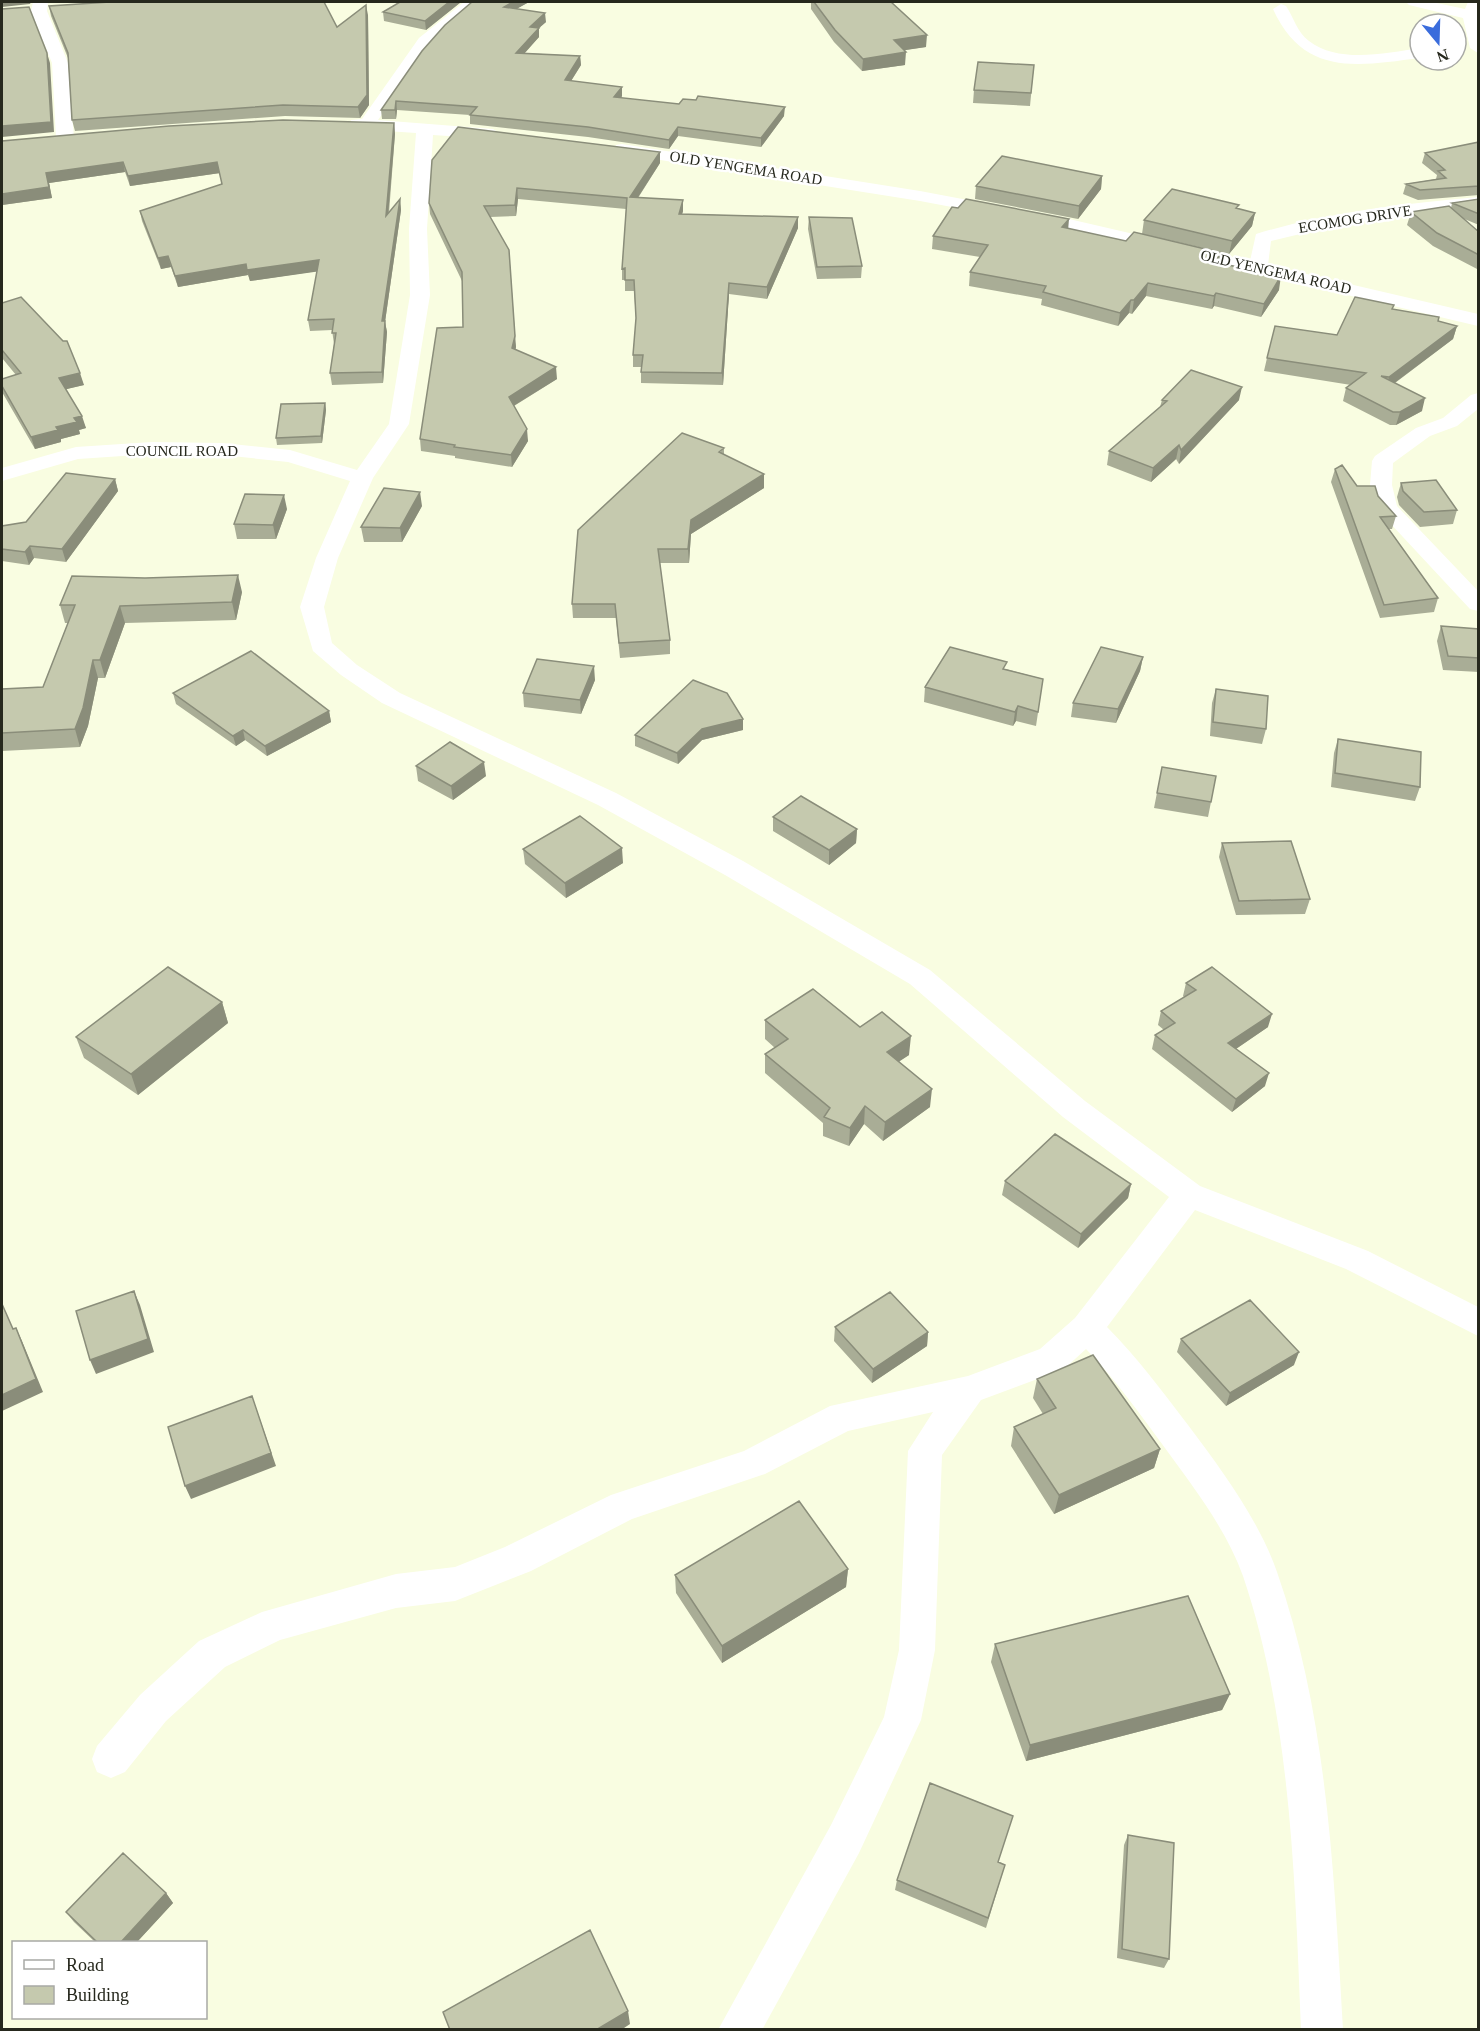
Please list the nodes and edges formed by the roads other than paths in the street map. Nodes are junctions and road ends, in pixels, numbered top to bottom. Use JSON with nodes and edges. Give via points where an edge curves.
{"nodes":[{"id":1,"x":473,"y":2,"type":"edge"},
{"id":2,"x":1414,"y":2,"type":"edge"},
{"id":3,"x":1472,"y":8,"type":"edge"},
{"id":4,"x":38,"y":9,"type":"edge"},
{"id":5,"x":1281,"y":9,"type":"dead end"},
{"id":6,"x":1474,"y":51,"type":"edge"},
{"id":7,"x":1408,"y":54,"type":"edge"},
{"id":8,"x":343,"y":124,"type":"edge"},
{"id":9,"x":367,"y":124,"type":"junction"},
{"id":10,"x":425,"y":127,"type":"junction"},
{"id":11,"x":506,"y":135,"type":"edge"},
{"id":12,"x":44,"y":140,"type":"edge"},
{"id":13,"x":599,"y":146,"type":"edge"},
{"id":14,"x":1479,"y":202,"type":"edge"},
{"id":15,"x":1258,"y":268,"type":"junction"},
{"id":16,"x":1479,"y":320,"type":"edge"},
{"id":17,"x":1479,"y":399,"type":"edge"},
{"id":18,"x":2,"y":475,"type":"edge"},
{"id":19,"x":362,"y":478,"type":"junction"},
{"id":20,"x":1479,"y":604,"type":"edge"},
{"id":21,"x":1189,"y":1195,"type":"junction"},
{"id":22,"x":1479,"y":1322,"type":"edge"},
{"id":23,"x":1087,"y":1328,"type":"junction"},
{"id":24,"x":969,"y":1390,"type":"junction"},
{"id":25,"x":111,"y":1759,"type":"dead end"},
{"id":26,"x":739,"y":2030,"type":"edge"},
{"id":27,"x":1322,"y":2030,"type":"edge"}],
"edges":[{"from":1,"to":9,"type":"street","via":[[425,40]]},
{"from":2,"to":3,"type":"street"},
{"from":3,"to":6,"type":"street"},
{"from":4,"to":12,"type":"street","via":[[60,63],[71,138]]},
{"from":5,"to":7,"type":"street","via":[[1290,31],[1311,50],[1322,54],[1348,61]]},
{"from":8,"to":9,"type":"street"},
{"from":9,"to":10,"type":"street"},
{"from":10,"to":11,"type":"street"},
{"from":10,"to":19,"type":"street","via":[[418,229],[420,295],[399,424]]},
{"from":13,"to":15,"type":"street","name":"OLD YENGEMA ROAD","via":[[1035,217]]},
{"from":14,"to":15,"type":"street","name":"ECOMOG DRIVE","via":[[1366,215],[1290,229],[1262,238]]},
{"from":15,"to":16,"type":"street","name":"OLD YENGEMA ROAD"},
{"from":17,"to":20,"type":"street","via":[[1450,422],[1423,432],[1383,461],[1381,485],[1387,508]]},
{"from":18,"to":19,"type":"street","name":"COUNCIL ROAD","via":[[76,453],[175,448],[290,456]]},
{"from":19,"to":21,"type":"street","via":[[327,558],[312,607],[321,646],[391,698],[607,799],[920,977],[1074,1109]]},
{"from":21,"to":22,"type":"street","via":[[1357,1260]]},
{"from":21,"to":23,"type":"street"},
{"from":23,"to":24,"type":"street","via":[[1052,1359]]},
{"from":23,"to":27,"type":"street","via":[[1123,1365],[1219,1494],[1259,1571],[1287,1671],[1313,1846]]},
{"from":24,"to":25,"type":"street","via":[[842,1417],[753,1463],[623,1506],[518,1559],[455,1584],[396,1591],[275,1624],[212,1654],[153,1708]]},
{"from":24,"to":26,"type":"street","via":[[925,1451],[917,1650],[902,1720],[845,1839]]}]}
